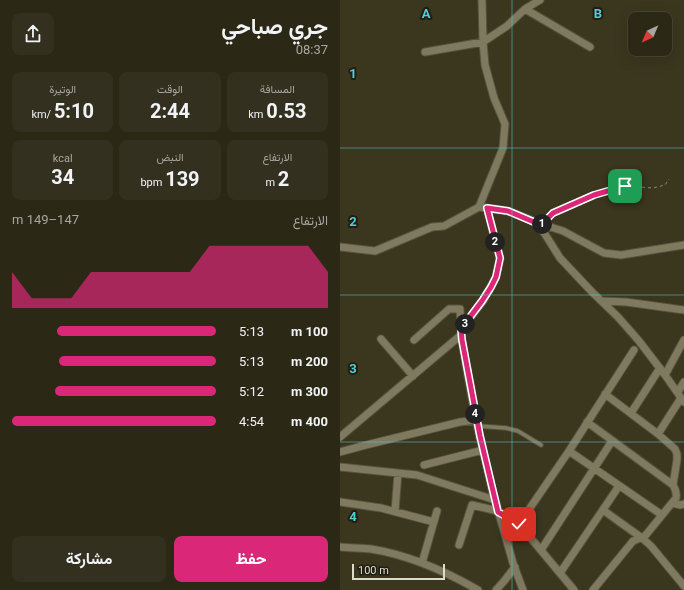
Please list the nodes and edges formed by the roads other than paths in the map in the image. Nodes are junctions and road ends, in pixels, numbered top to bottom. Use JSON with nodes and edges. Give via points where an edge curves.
{"nodes":[{"id":1,"x":482,"y":0,"type":"edge"},
{"id":2,"x":540,"y":0,"type":"edge"},
{"id":3,"x":525,"y":9,"type":"junction"},
{"id":4,"x":483,"y":42,"type":"junction"},
{"id":5,"x":590,"y":47,"type":"dead end"},
{"id":6,"x":425,"y":52,"type":"dead end"},
{"id":7,"x":483,"y":208,"type":"junction"},
{"id":8,"x":539,"y":224,"type":"junction"},
{"id":9,"x":684,"y":245,"type":"edge"},
{"id":10,"x":340,"y":247,"type":"edge"},
{"id":11,"x":602,"y":301,"type":"junction"},
{"id":12,"x":684,"y":310,"type":"edge"},
{"id":13,"x":461,"y":332,"type":"junction"},
{"id":14,"x":381,"y":340,"type":"dead end"},
{"id":15,"x":414,"y":340,"type":"dead end"},
{"id":16,"x":684,"y":340,"type":"edge"},
{"id":17,"x":634,"y":350,"type":"dead end"},
{"id":18,"x":660,"y":368,"type":"junction"},
{"id":19,"x":665,"y":375,"type":"junction"},
{"id":20,"x":413,"y":376,"type":"junction"},
{"id":21,"x":684,"y":382,"type":"edge"},
{"id":22,"x":605,"y":394,"type":"junction"},
{"id":23,"x":681,"y":397,"type":"edge"},
{"id":24,"x":631,"y":413,"type":"junction"},
{"id":25,"x":587,"y":422,"type":"junction"},
{"id":26,"x":477,"y":423,"type":"junction"},
{"id":27,"x":658,"y":434,"type":"junction"},
{"id":28,"x":340,"y":437,"type":"edge"},
{"id":29,"x":340,"y":440,"type":"edge"},
{"id":30,"x":612,"y":440,"type":"junction"},
{"id":31,"x":541,"y":445,"type":"dead end"},
{"id":32,"x":348,"y":450,"type":"junction"},
{"id":33,"x":483,"y":450,"type":"junction"},
{"id":34,"x":569,"y":451,"type":"junction"},
{"id":35,"x":340,"y":452,"type":"edge"},
{"id":36,"x":424,"y":465,"type":"dead end"},
{"id":37,"x":340,"y":467,"type":"edge"},
{"id":38,"x":594,"y":468,"type":"junction"},
{"id":39,"x":398,"y":473,"type":"junction"},
{"id":40,"x":673,"y":485,"type":"junction"},
{"id":41,"x":619,"y":486,"type":"junction"},
{"id":42,"x":495,"y":500,"type":"junction"},
{"id":43,"x":340,"y":502,"type":"edge"},
{"id":44,"x":672,"y":503,"type":"junction"},
{"id":45,"x":684,"y":504,"type":"edge"},
{"id":46,"x":603,"y":510,"type":"junction"},
{"id":47,"x":437,"y":511,"type":"dead end"},
{"id":48,"x":394,"y":512,"type":"junction"},
{"id":49,"x":498,"y":512,"type":"junction"},
{"id":50,"x":662,"y":515,"type":"junction"},
{"id":51,"x":434,"y":522,"type":"junction"},
{"id":52,"x":519,"y":524,"type":"junction"},
{"id":53,"x":642,"y":538,"type":"junction"},
{"id":54,"x":459,"y":545,"type":"dead end"},
{"id":55,"x":340,"y":547,"type":"edge"},
{"id":56,"x":541,"y":550,"type":"junction"},
{"id":57,"x":422,"y":563,"type":"junction"},
{"id":58,"x":515,"y":567,"type":"junction"},
{"id":59,"x":560,"y":573,"type":"junction"},
{"id":60,"x":684,"y":586,"type":"edge"},
{"id":61,"x":478,"y":590,"type":"edge"},
{"id":62,"x":496,"y":590,"type":"edge"},
{"id":63,"x":523,"y":590,"type":"edge"},
{"id":64,"x":574,"y":590,"type":"edge"},
{"id":65,"x":593,"y":590,"type":"edge"}],
"edges":[{"from":1,"to":4,"type":"street"},
{"from":2,"to":3,"type":"street"},
{"from":3,"to":4,"type":"street","via":[[507,26]]},
{"from":3,"to":5,"type":"street"},
{"from":4,"to":6,"type":"street"},
{"from":4,"to":7,"type":"street","via":[[485,65],[494,98],[505,124],[503,148]]},
{"from":7,"to":8,"type":"street","via":[[508,211]]},
{"from":7,"to":10,"type":"street","via":[[444,226],[432,228],[375,251]]},
{"from":7,"to":13,"type":"street","via":[[500,258],[496,277]]},
{"from":8,"to":9,"type":"street","via":[[563,231],[604,252],[621,255]]},
{"from":8,"to":11,"type":"street","via":[[560,258]]},
{"from":11,"to":12,"type":"street"},
{"from":11,"to":18,"type":"street"},
{"from":13,"to":15,"type":"street","via":[[460,309],[449,310]]},
{"from":13,"to":20,"type":"street"},
{"from":13,"to":26,"type":"street"},
{"from":14,"to":20,"type":"street"},
{"from":16,"to":19,"type":"street"},
{"from":17,"to":22,"type":"street"},
{"from":18,"to":19,"type":"street"},
{"from":18,"to":24,"type":"street"},
{"from":19,"to":23,"type":"street"},
{"from":20,"to":28,"type":"street"},
{"from":21,"to":23,"type":"street"},
{"from":22,"to":24,"type":"street"},
{"from":22,"to":25,"type":"street"},
{"from":23,"to":27,"type":"street"},
{"from":24,"to":27,"type":"street"},
{"from":25,"to":30,"type":"street"},
{"from":25,"to":34,"type":"street"},
{"from":26,"to":31,"type":"lane","via":[[518,431]]},
{"from":26,"to":32,"type":"street","via":[[460,422]]},
{"from":26,"to":33,"type":"street"},
{"from":27,"to":40,"type":"street","via":[[677,454]]},
{"from":29,"to":32,"type":"street"},
{"from":30,"to":38,"type":"street"},
{"from":30,"to":40,"type":"street"},
{"from":32,"to":35,"type":"street"},
{"from":33,"to":36,"type":"street"},
{"from":33,"to":42,"type":"street"},
{"from":34,"to":38,"type":"street"},
{"from":34,"to":52,"type":"street"},
{"from":37,"to":39,"type":"street"},
{"from":38,"to":41,"type":"street"},
{"from":38,"to":56,"type":"street"},
{"from":39,"to":42,"type":"street","via":[[417,475]]},
{"from":39,"to":48,"type":"street"},
{"from":40,"to":44,"type":"street","via":[[677,494]]},
{"from":41,"to":46,"type":"street"},
{"from":41,"to":50,"type":"street"},
{"from":42,"to":49,"type":"street"},
{"from":43,"to":48,"type":"street"},
{"from":44,"to":45,"type":"street"},
{"from":44,"to":50,"type":"street"},
{"from":46,"to":53,"type":"street"},
{"from":46,"to":59,"type":"street"},
{"from":47,"to":51,"type":"street"},
{"from":48,"to":51,"type":"street"},
{"from":49,"to":52,"type":"street"},
{"from":49,"to":54,"type":"street","via":[[472,505]]},
{"from":49,"to":58,"type":"street"},
{"from":50,"to":53,"type":"street"},
{"from":51,"to":57,"type":"street"},
{"from":52,"to":56,"type":"street"},
{"from":53,"to":60,"type":"street"},
{"from":53,"to":65,"type":"street","via":[[633,541]]},
{"from":55,"to":57,"type":"street","via":[[371,550]]},
{"from":56,"to":59,"type":"street"},
{"from":57,"to":61,"type":"street"},
{"from":58,"to":62,"type":"street"},
{"from":58,"to":63,"type":"street"},
{"from":59,"to":64,"type":"street"}]}
